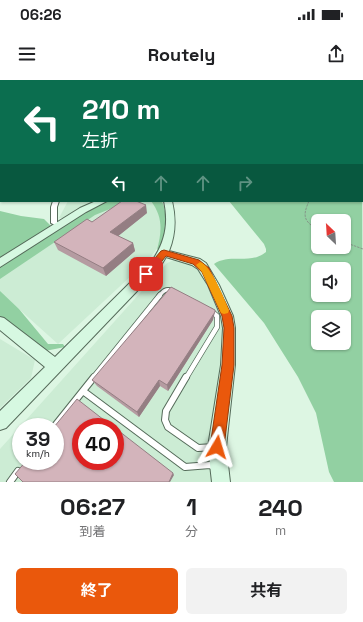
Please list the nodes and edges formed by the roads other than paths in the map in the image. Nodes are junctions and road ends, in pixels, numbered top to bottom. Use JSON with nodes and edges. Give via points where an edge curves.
{"nodes":[{"id":1,"x":56,"y":202,"type":"edge"},
{"id":2,"x":101,"y":202,"type":"edge"},
{"id":3,"x":168,"y":202,"type":"edge"},
{"id":4,"x":59,"y":225,"type":"junction"},
{"id":5,"x":164,"y":253,"type":"junction"},
{"id":6,"x":0,"y":263,"type":"edge"},
{"id":7,"x":175,"y":292,"type":"edge"},
{"id":8,"x":207,"y":310,"type":"edge"},
{"id":9,"x":0,"y":322,"type":"edge"},
{"id":10,"x":55,"y":366,"type":"junction"},
{"id":11,"x":83,"y":391,"type":"junction"},
{"id":12,"x":61,"y":418,"type":"edge"},
{"id":13,"x":0,"y":422,"type":"edge"},
{"id":14,"x":217,"y":447,"type":"junction"},
{"id":15,"x":19,"y":470,"type":"edge"},
{"id":16,"x":221,"y":476,"type":"edge"},
{"id":17,"x":10,"y":482,"type":"edge"}],
"edges":[{"from":1,"to":4,"type":"street","via":[[54,223]]},
{"from":2,"to":4,"type":"street"},
{"from":3,"to":5,"type":"street","via":[[172,224]]},
{"from":4,"to":6,"type":"street"},
{"from":5,"to":10,"type":"street","via":[[137,284]]},
{"from":5,"to":14,"type":"street","via":[[202,266],[227,316],[228,365]]},
{"from":7,"to":11,"type":"lane","via":[[164,290]]},
{"from":8,"to":14,"type":"lane","via":[[217,316],[217,327],[166,411],[165,420],[168,427],[198,448]]},
{"from":9,"to":10,"type":"street"},
{"from":10,"to":13,"type":"street"},
{"from":11,"to":12,"type":"lane"},
{"from":11,"to":16,"type":"lane","via":[[185,467],[210,465]]},
{"from":14,"to":16,"type":"street"},
{"from":15,"to":17,"type":"lane"}]}
